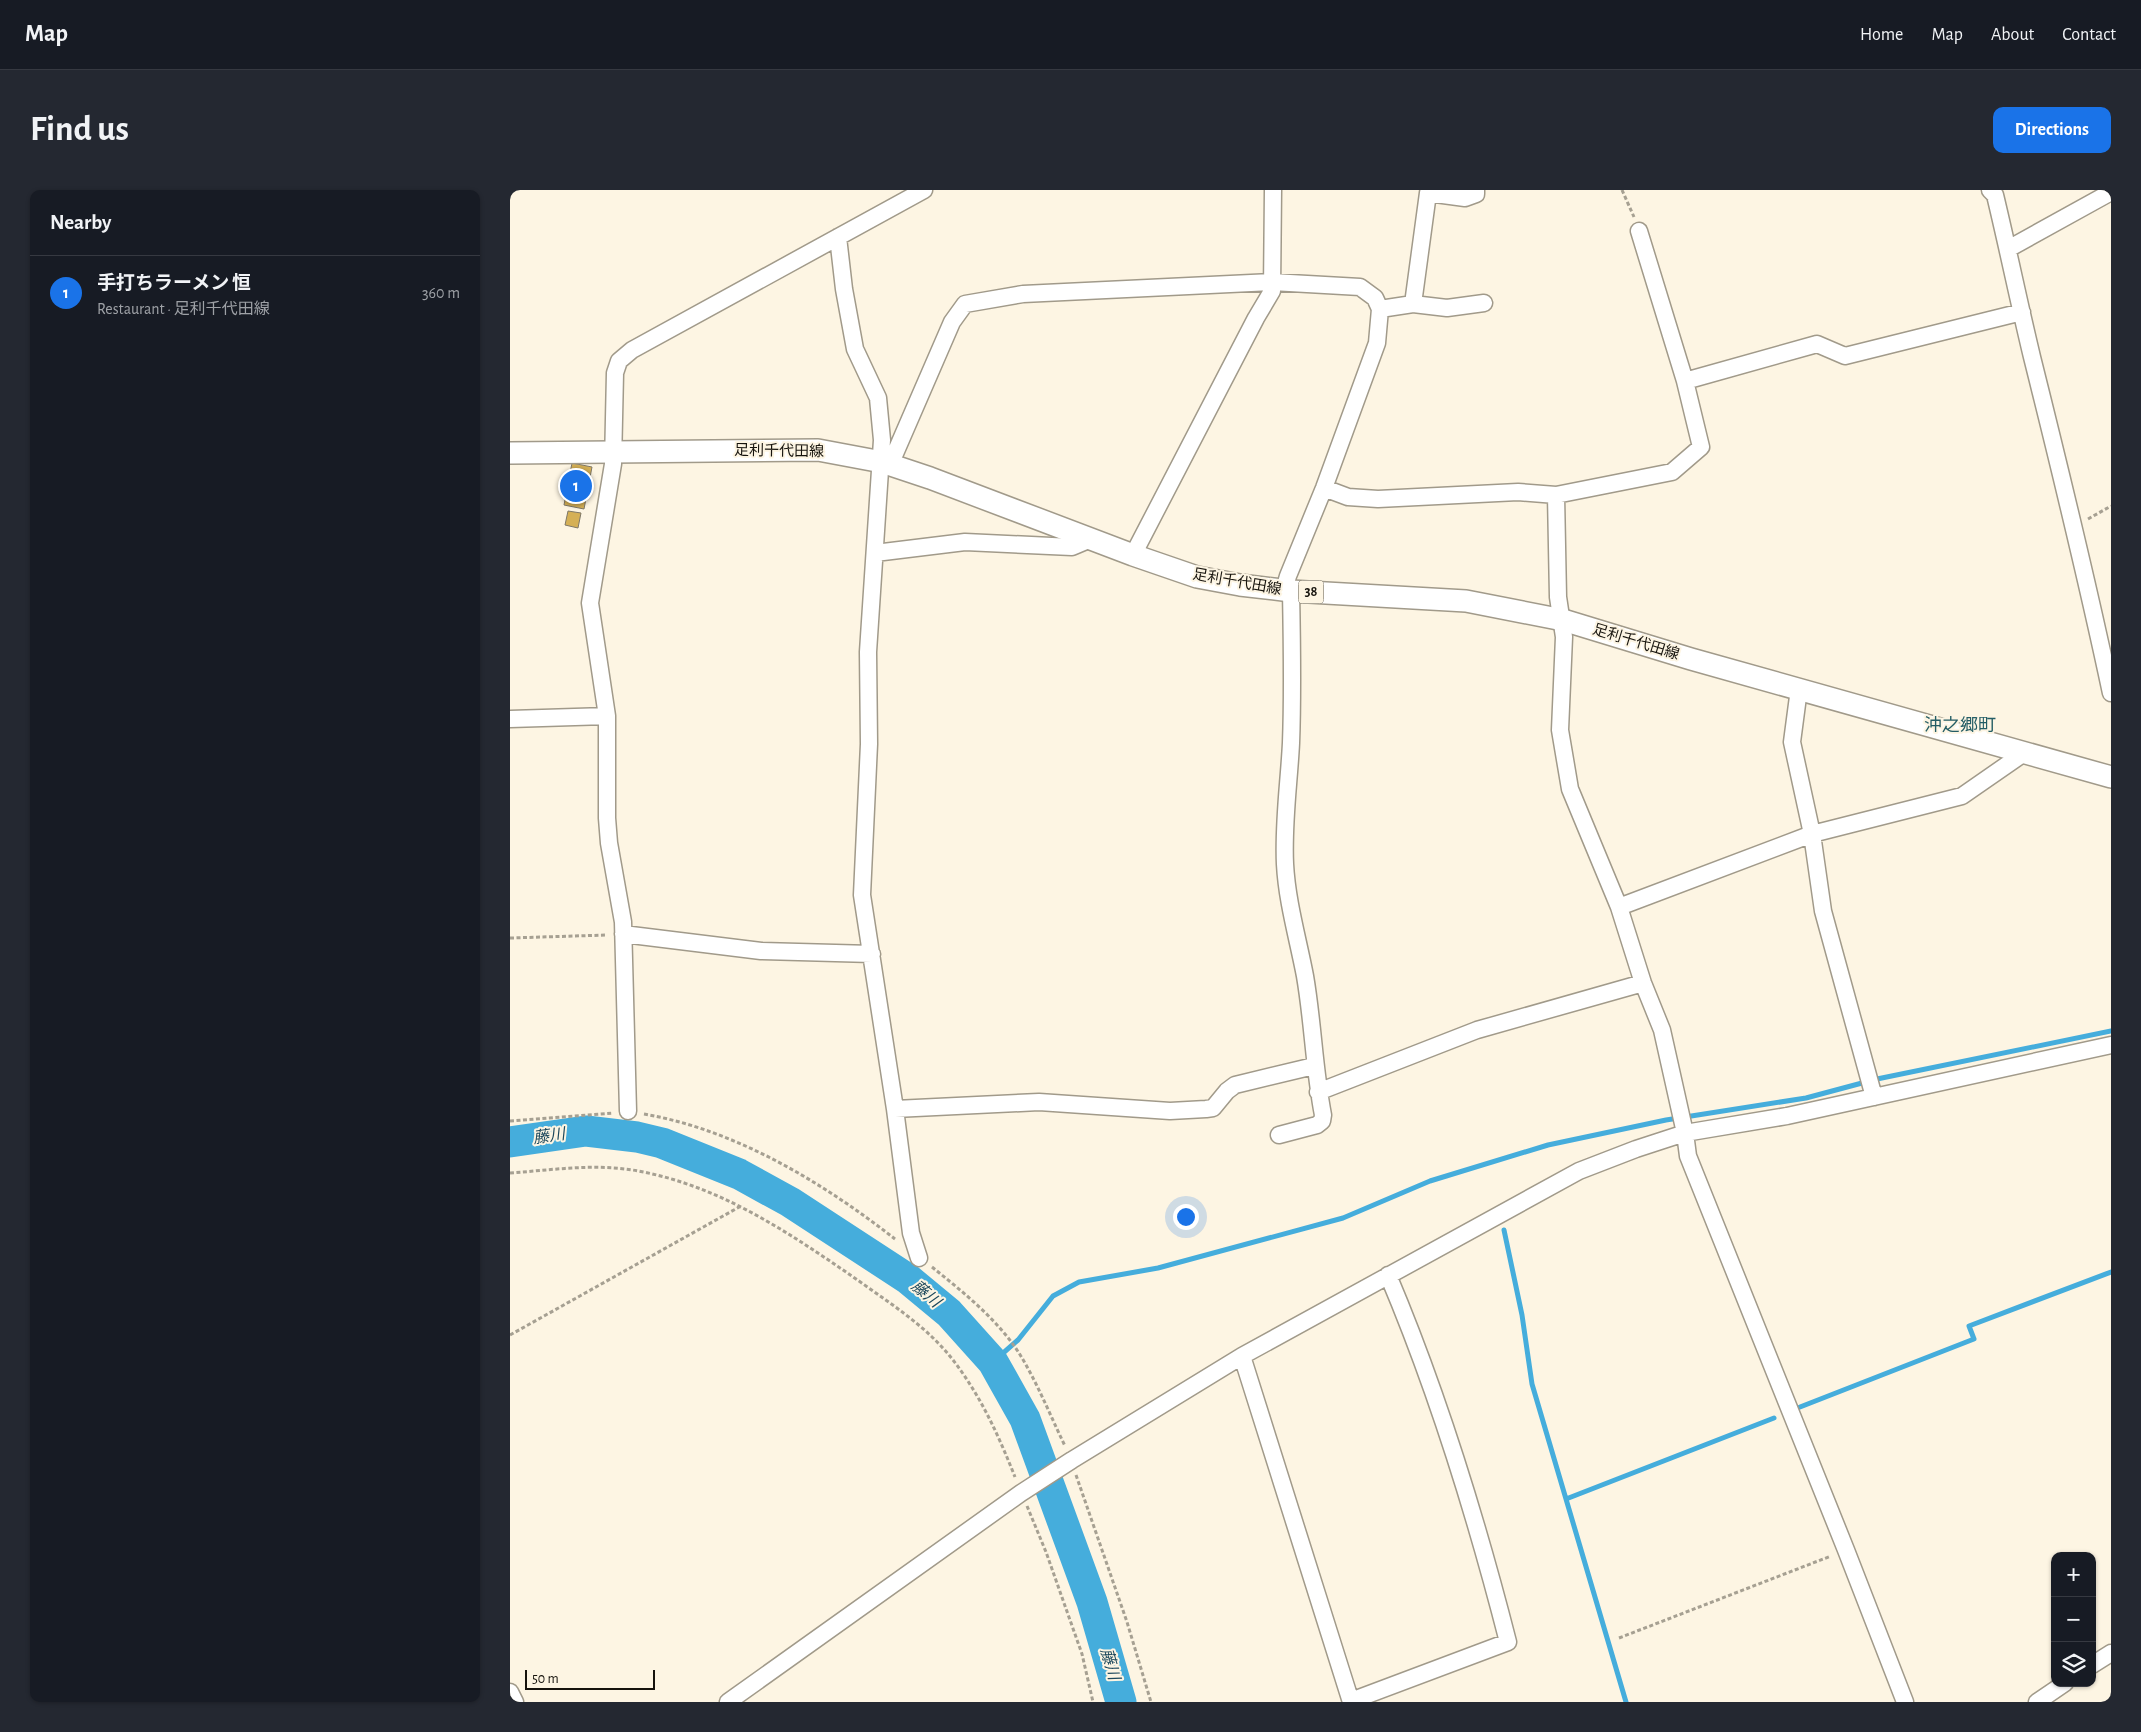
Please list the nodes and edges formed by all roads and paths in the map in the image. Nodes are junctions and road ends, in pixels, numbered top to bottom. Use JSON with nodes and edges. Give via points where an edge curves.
{"nodes":[{"id":1,"x":924,"y":190,"type":"edge"},
{"id":2,"x":1273,"y":190,"type":"edge"},
{"id":3,"x":1476,"y":190,"type":"edge"},
{"id":4,"x":1622,"y":190,"type":"edge"},
{"id":5,"x":1990,"y":190,"type":"edge"},
{"id":6,"x":2111,"y":192,"type":"edge"},
{"id":7,"x":1639,"y":230,"type":"joint"},
{"id":8,"x":838,"y":237,"type":"junction"},
{"id":9,"x":2008,"y":249,"type":"junction"},
{"id":10,"x":1272,"y":282,"type":"junction"},
{"id":11,"x":1484,"y":303,"type":"dead end"},
{"id":12,"x":1413,"y":304,"type":"junction"},
{"id":13,"x":1380,"y":309,"type":"junction"},
{"id":14,"x":2022,"y":312,"type":"junction"},
{"id":15,"x":1685,"y":381,"type":"junction"},
{"id":16,"x":613,"y":452,"type":"junction"},
{"id":17,"x":510,"y":453,"type":"edge"},
{"id":18,"x":886,"y":464,"type":"junction"},
{"id":19,"x":1324,"y":488,"type":"junction"},
{"id":20,"x":1556,"y":494,"type":"junction"},
{"id":21,"x":2111,"y":506,"type":"edge"},
{"id":22,"x":2074,"y":526,"type":"junction"},
{"id":23,"x":1091,"y":539,"type":"junction"},
{"id":24,"x":875,"y":552,"type":"junction"},
{"id":25,"x":1134,"y":555,"type":"junction"},
{"id":26,"x":1288,"y":591,"type":"junction"},
{"id":27,"x":1563,"y":620,"type":"junction"},
{"id":28,"x":1799,"y":689,"type":"junction"},
{"id":29,"x":2111,"y":693,"type":"edge"},
{"id":30,"x":607,"y":716,"type":"junction"},
{"id":31,"x":510,"y":719,"type":"edge"},
{"id":32,"x":2024,"y":752,"type":"junction"},
{"id":33,"x":2111,"y":777,"type":"edge"},
{"id":34,"x":1812,"y":834,"type":"junction"},
{"id":35,"x":1619,"y":907,"type":"junction"},
{"id":36,"x":623,"y":934,"type":"junction"},
{"id":37,"x":510,"y":938,"type":"edge"},
{"id":38,"x":872,"y":954,"type":"junction"},
{"id":39,"x":1644,"y":983,"type":"junction"},
{"id":40,"x":2111,"y":1045,"type":"edge"},
{"id":41,"x":1314,"y":1066,"type":"junction"},
{"id":42,"x":1318,"y":1092,"type":"junction"},
{"id":43,"x":1874,"y":1097,"type":"junction"},
{"id":44,"x":895,"y":1109,"type":"junction"},
{"id":45,"x":628,"y":1111,"type":"junction"},
{"id":46,"x":510,"y":1121,"type":"edge"},
{"id":47,"x":1685,"y":1133,"type":"junction"},
{"id":48,"x":1279,"y":1135,"type":"dead end"},
{"id":49,"x":510,"y":1173,"type":"edge"},
{"id":50,"x":741,"y":1206,"type":"junction"},
{"id":51,"x":920,"y":1258,"type":"junction"},
{"id":52,"x":1388,"y":1275,"type":"junction"},
{"id":53,"x":510,"y":1335,"type":"edge"},
{"id":54,"x":1242,"y":1356,"type":"junction"},
{"id":55,"x":1069,"y":1462,"type":"junction"},
{"id":56,"x":1023,"y":1492,"type":"junction"},
{"id":57,"x":1846,"y":1550,"type":"junction"},
{"id":58,"x":1620,"y":1638,"type":"dead end"},
{"id":59,"x":2111,"y":1653,"type":"edge"},
{"id":60,"x":2096,"y":1662,"type":"edge"},
{"id":61,"x":2059,"y":1687,"type":"edge"},
{"id":62,"x":510,"y":1692,"type":"edge"},
{"id":63,"x":1351,"y":1701,"type":"edge"},
{"id":64,"x":516,"y":1702,"type":"edge"},
{"id":65,"x":728,"y":1702,"type":"edge"},
{"id":66,"x":1094,"y":1702,"type":"edge"},
{"id":67,"x":1151,"y":1702,"type":"edge"},
{"id":68,"x":1905,"y":1702,"type":"edge"},
{"id":69,"x":2037,"y":1702,"type":"edge"}],
"edges":[{"from":1,"to":8,"type":"street"},
{"from":2,"to":10,"type":"street"},
{"from":3,"to":12,"type":"street","via":[[1476,194],[1466,198],[1428,193]]},
{"from":4,"to":7,"type":"path"},
{"from":5,"to":9,"type":"street","via":[[1995,195]]},
{"from":6,"to":9,"type":"street"},
{"from":7,"to":15,"type":"street"},
{"from":8,"to":16,"type":"street","via":[[632,350],[619,361],[615,373]]},
{"from":8,"to":18,"type":"street","via":[[855,350],[878,398]]},
{"from":9,"to":14,"type":"street"},
{"from":10,"to":13,"type":"street","via":[[1360,287],[1375,298]]},
{"from":10,"to":18,"type":"street","via":[[1023,294],[965,304],[952,322]]},
{"from":10,"to":25,"type":"street","via":[[1272,291]]},
{"from":11,"to":12,"type":"street","via":[[1447,308]]},
{"from":12,"to":13,"type":"street"},
{"from":13,"to":19,"type":"street","via":[[1377,343]]},
{"from":14,"to":15,"type":"street","via":[[1845,356],[1817,344]]},
{"from":14,"to":22,"type":"street"},
{"from":15,"to":20,"type":"street","via":[[1702,447],[1672,472]]},
{"from":16,"to":17,"type":"main road","name":"足利千代田線","number":"38"},
{"from":16,"to":18,"type":"main road","name":"足利千代田線","number":"38","via":[[818,450]]},
{"from":16,"to":30,"type":"street","via":[[590,603]]},
{"from":18,"to":23,"type":"main road","name":"足利千代田線","number":"38"},
{"from":18,"to":24,"type":"street"},
{"from":19,"to":20,"type":"street","via":[[1348,497],[1378,499],[1518,492]]},
{"from":19,"to":26,"type":"street","via":[[1288,576]]},
{"from":20,"to":27,"type":"street","via":[[1558,597]]},
{"from":21,"to":22,"type":"path"},
{"from":22,"to":29,"type":"street"},
{"from":23,"to":24,"type":"street","via":[[1072,547],[965,542]]},
{"from":23,"to":25,"type":"main road","name":"足利千代田線","number":"38"},
{"from":24,"to":38,"type":"street","via":[[868,652],[870,744],[861,881]]},
{"from":25,"to":26,"type":"main road","name":"足利千代田線","number":"38","via":[[1198,577]]},
{"from":26,"to":27,"type":"main road","name":"足利千代田線","number":"38","via":[[1466,601]]},
{"from":26,"to":41,"type":"street","via":[[1292,695],[1285,866],[1292,919],[1305,977]]},
{"from":27,"to":28,"type":"main road","name":"足利千代田線","number":"38"},
{"from":27,"to":35,"type":"street","via":[[1560,730],[1570,790]]},
{"from":28,"to":32,"type":"main road","name":"足利千代田線","number":"38"},
{"from":28,"to":34,"type":"street","via":[[1792,742]]},
{"from":30,"to":31,"type":"street"},
{"from":30,"to":36,"type":"street","via":[[607,818]]},
{"from":32,"to":33,"type":"main road","name":"足利千代田線","number":"38"},
{"from":32,"to":34,"type":"street","via":[[1962,796]]},
{"from":34,"to":35,"type":"street"},
{"from":34,"to":43,"type":"street","via":[[1823,911]]},
{"from":35,"to":39,"type":"street"},
{"from":36,"to":37,"type":"path"},
{"from":36,"to":38,"type":"street","via":[[761,951]]},
{"from":36,"to":45,"type":"street"},
{"from":38,"to":44,"type":"street"},
{"from":39,"to":42,"type":"street","via":[[1477,1030]]},
{"from":39,"to":47,"type":"street","via":[[1662,1030]]},
{"from":40,"to":43,"type":"street"},
{"from":41,"to":42,"type":"street"},
{"from":41,"to":44,"type":"street","via":[[1236,1085],[1213,1108],[1206,1109],[1170,1111],[1039,1102]]},
{"from":42,"to":48,"type":"street","via":[[1322,1122]]},
{"from":43,"to":47,"type":"street"},
{"from":44,"to":51,"type":"street","via":[[911,1232]]},
{"from":45,"to":46,"type":"path"},
{"from":45,"to":51,"type":"path","via":[[666,1118],[737,1142],[791,1169],[884,1230]]},
{"from":47,"to":52,"type":"street","via":[[1579,1171]]},
{"from":47,"to":57,"type":"street","via":[[1688,1156]]},
{"from":49,"to":50,"type":"path","via":[[599,1168],[637,1171],[702,1188]]},
{"from":50,"to":53,"type":"path"},
{"from":50,"to":56,"type":"path","via":[[807,1245],[931,1335],[981,1401]]},
{"from":51,"to":55,"type":"path","via":[[984,1313],[1018,1352],[1031,1374]]},
{"from":52,"to":54,"type":"street"},
{"from":52,"to":63,"type":"street","via":[[1408,1322],[1485,1550],[1508,1642]]},
{"from":54,"to":55,"type":"street"},
{"from":54,"to":63,"type":"street"},
{"from":55,"to":56,"type":"street"},
{"from":55,"to":67,"type":"path","via":[[1127,1622]]},
{"from":56,"to":65,"type":"street"},
{"from":56,"to":66,"type":"path","via":[[1082,1654]]},
{"from":57,"to":58,"type":"path"},
{"from":57,"to":68,"type":"street"},
{"from":59,"to":60,"type":"street"},
{"from":61,"to":69,"type":"street"},
{"from":62,"to":64,"type":"street"}]}
